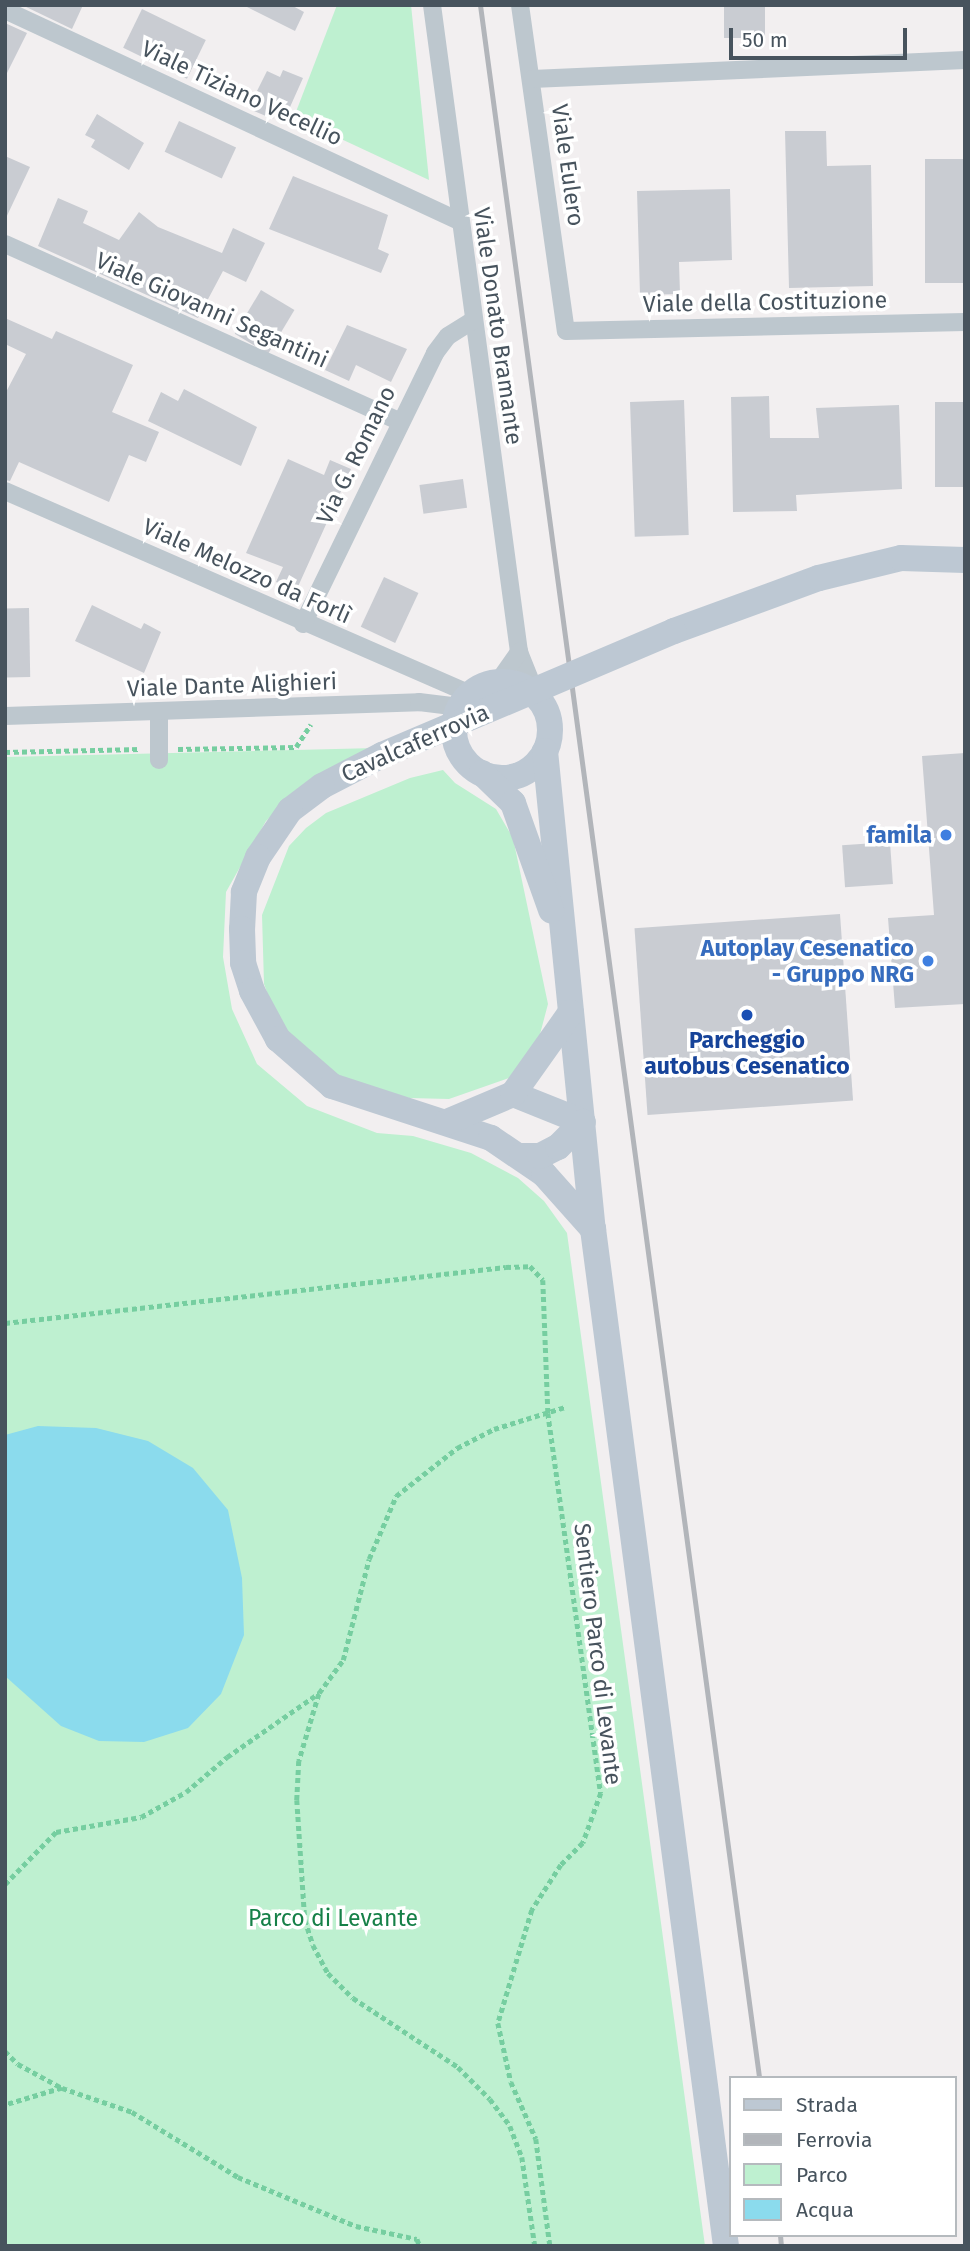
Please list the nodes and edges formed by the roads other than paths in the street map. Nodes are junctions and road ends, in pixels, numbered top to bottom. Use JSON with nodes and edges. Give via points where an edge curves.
{"nodes":[{"id":1,"x":432,"y":5,"type":"edge"},
{"id":2,"x":520,"y":5,"type":"edge"},
{"id":3,"x":5,"y":10,"type":"edge"},
{"id":4,"x":965,"y":60,"type":"edge"},
{"id":5,"x":531,"y":79,"type":"junction"},
{"id":6,"x":459,"y":220,"type":"junction"},
{"id":7,"x":5,"y":244,"type":"edge"},
{"id":8,"x":472,"y":321,"type":"junction"},
{"id":9,"x":965,"y":322,"type":"edge"},
{"id":10,"x":566,"y":331,"type":"joint"},
{"id":11,"x":398,"y":421,"type":"junction"},
{"id":12,"x":5,"y":491,"type":"edge"},
{"id":13,"x":965,"y":560,"type":"edge"},
{"id":14,"x":303,"y":624,"type":"junction"},
{"id":15,"x":519,"y":652,"type":"junction"},
{"id":16,"x":498,"y":682,"type":"junction"},
{"id":17,"x":537,"y":697,"type":"junction"},
{"id":18,"x":465,"y":701,"type":"junction"},
{"id":19,"x":159,"y":712,"type":"junction"},
{"id":20,"x":5,"y":716,"type":"edge"},
{"id":21,"x":545,"y":751,"type":"junction"},
{"id":22,"x":159,"y":760,"type":"dead end"},
{"id":23,"x":482,"y":773,"type":"junction"},
{"id":24,"x":563,"y":941,"type":"junction"},
{"id":25,"x":571,"y":1012,"type":"junction"},
{"id":26,"x":513,"y":1094,"type":"junction"},
{"id":27,"x":447,"y":1122,"type":"junction"},
{"id":28,"x":583,"y":1122,"type":"junction"},
{"id":29,"x":522,"y":1156,"type":"junction"},
{"id":30,"x":593,"y":1229,"type":"junction"},
{"id":31,"x":726,"y":2246,"type":"edge"}],
"edges":[{"from":1,"to":6,"type":"street","name":"Viale Donato Bramante"},
{"from":2,"to":5,"type":"street","name":"Viale Eulero"},
{"from":3,"to":6,"type":"street","name":"Viale Tiziano Vecellio"},
{"from":4,"to":5,"type":"street"},
{"from":5,"to":10,"type":"street","name":"Viale Eulero"},
{"from":6,"to":8,"type":"street","name":"Viale Donato Bramante"},
{"from":7,"to":11,"type":"street","name":"Viale Giovanni Segantini"},
{"from":8,"to":11,"type":"street","name":"Via G. Romano","via":[[442,343]]},
{"from":8,"to":15,"type":"street","name":"Viale Donato Bramante"},
{"from":9,"to":10,"type":"street","name":"Viale della Costituzione"},
{"from":11,"to":14,"type":"street","name":"Via G. Romano"},
{"from":12,"to":14,"type":"street","name":"Viale Melozzo da Forlì"},
{"from":13,"to":27,"type":"street","name":"Cavalcaferrovia","bridge":true,"via":[[901,558],[819,578],[674,631],[382,755],[322,786],[290,810],[258,858],[244,892],[243,963],[252,991],[278,1040],[332,1086],[374,1103]]},
{"from":14,"to":18,"type":"street","name":"Viale Melozzo da Forlì"},
{"from":15,"to":16,"type":"street"},
{"from":15,"to":17,"type":"street","name":"Viale Donato Bramante"},
{"from":16,"to":17,"type":"street","via":[[526,688]]},
{"from":16,"to":18,"type":"street"},
{"from":17,"to":21,"type":"street","via":[[550,723]]},
{"from":18,"to":19,"type":"street","name":"Viale Dante Alighieri"},
{"from":18,"to":23,"type":"street","via":[[455,738],[469,765]]},
{"from":19,"to":20,"type":"street","name":"Viale Dante Alighieri"},
{"from":19,"to":22,"type":"street"},
{"from":21,"to":23,"type":"street","via":[[537,763],[512,777]]},
{"from":21,"to":24,"type":"street"},
{"from":23,"to":24,"type":"street","via":[[513,803],[522,821]]},
{"from":24,"to":25,"type":"street"},
{"from":25,"to":26,"type":"street"},
{"from":25,"to":28,"type":"street"},
{"from":26,"to":27,"type":"street"},
{"from":26,"to":28,"type":"street"},
{"from":27,"to":29,"type":"street","name":"Cavalcaferrovia"},
{"from":28,"to":29,"type":"street","via":[[558,1147],[540,1156]]},
{"from":28,"to":30,"type":"street"},
{"from":29,"to":30,"type":"street","name":"Cavalcaferrovia"},
{"from":30,"to":31,"type":"street"}]}
